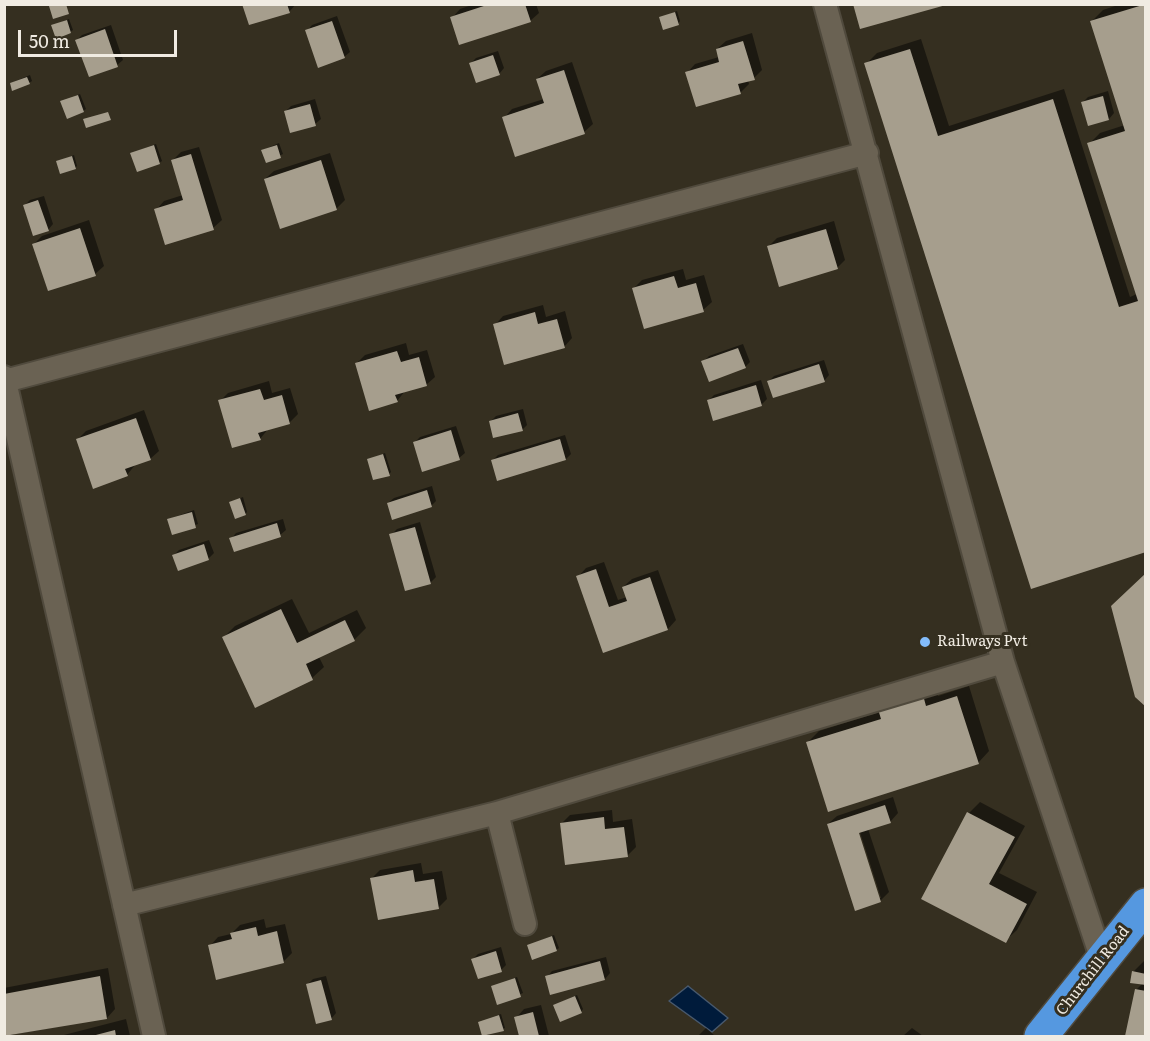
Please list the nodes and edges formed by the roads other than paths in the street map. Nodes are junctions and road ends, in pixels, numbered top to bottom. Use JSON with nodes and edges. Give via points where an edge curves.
{"nodes":[{"id":1,"x":825,"y":4,"type":"edge"},
{"id":2,"x":867,"y":153,"type":"junction"},
{"id":3,"x":5,"y":379,"type":"edge"},
{"id":4,"x":1003,"y":662,"type":"junction"},
{"id":5,"x":497,"y":813,"type":"junction"},
{"id":6,"x":124,"y":905,"type":"junction"},
{"id":7,"x":1146,"y":905,"type":"edge"},
{"id":8,"x":525,"y":924,"type":"dead end"},
{"id":9,"x":1102,"y":960,"type":"junction"},
{"id":10,"x":154,"y":1036,"type":"edge"},
{"id":11,"x":1041,"y":1036,"type":"edge"}],
"edges":[{"from":1,"to":2,"type":"street"},
{"from":2,"to":3,"type":"street"},
{"from":2,"to":4,"type":"street"},
{"from":3,"to":6,"type":"street"},
{"from":4,"to":5,"type":"street"},
{"from":4,"to":9,"type":"street"},
{"from":5,"to":6,"type":"street"},
{"from":5,"to":8,"type":"street"},
{"from":6,"to":10,"type":"street"},
{"from":7,"to":9,"type":"highway","name":"Churchill Road"},
{"from":9,"to":11,"type":"highway","name":"Churchill Road"}]}
